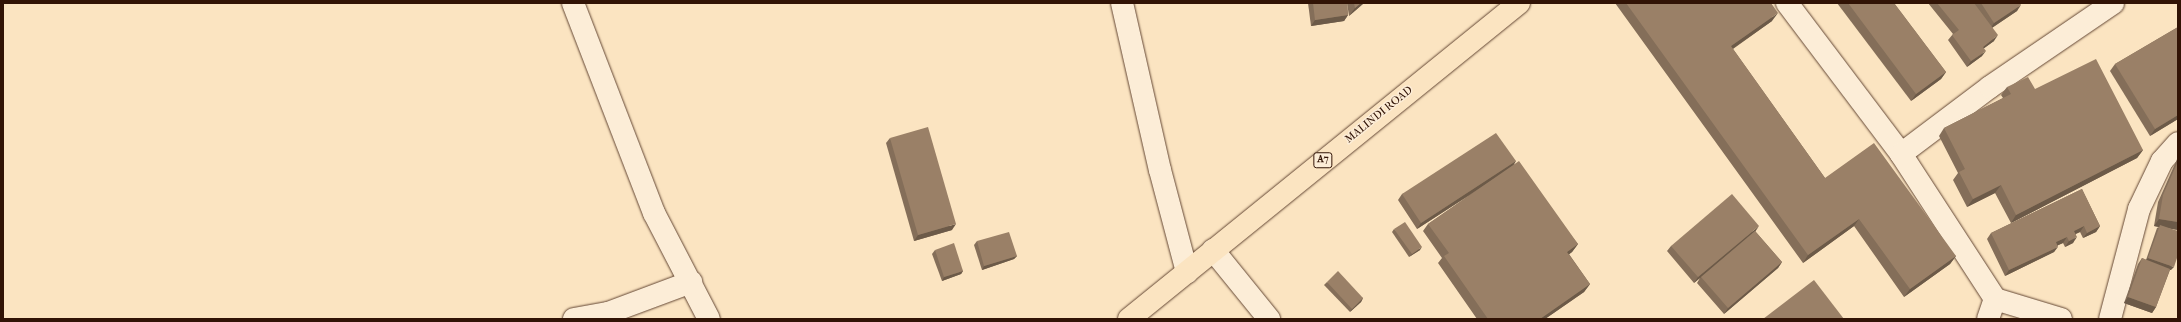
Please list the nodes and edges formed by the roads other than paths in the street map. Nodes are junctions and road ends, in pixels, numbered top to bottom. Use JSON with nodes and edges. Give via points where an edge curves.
{"nodes":[{"id":1,"x":573,"y":3,"type":"edge"},
{"id":2,"x":1122,"y":3,"type":"edge"},
{"id":3,"x":1519,"y":3,"type":"edge"},
{"id":4,"x":1788,"y":3,"type":"edge"},
{"id":5,"x":2113,"y":3,"type":"edge"},
{"id":6,"x":2178,"y":143,"type":"edge"},
{"id":7,"x":1901,"y":154,"type":"junction"},
{"id":8,"x":1213,"y":250,"type":"junction"},
{"id":9,"x":1187,"y":272,"type":"junction"},
{"id":10,"x":691,"y":282,"type":"junction"},
{"id":11,"x":1995,"y":299,"type":"junction"},
{"id":12,"x":574,"y":319,"type":"edge"},
{"id":13,"x":709,"y":319,"type":"edge"},
{"id":14,"x":1129,"y":319,"type":"edge"},
{"id":15,"x":1269,"y":319,"type":"edge"},
{"id":16,"x":1988,"y":319,"type":"edge"},
{"id":17,"x":2061,"y":319,"type":"edge"},
{"id":18,"x":2110,"y":319,"type":"edge"}],
"edges":[{"from":1,"to":10,"type":"street","via":[[654,213]]},
{"from":2,"to":9,"type":"street","via":[[1142,96]]},
{"from":3,"to":8,"type":"highway","name":"MALINDI ROAD","number":"A7"},
{"from":4,"to":7,"type":"street"},
{"from":5,"to":7,"type":"street","via":[[1990,87]]},
{"from":6,"to":18,"type":"street","via":[[2162,161],[2139,209]]},
{"from":7,"to":11,"type":"street"},
{"from":8,"to":9,"type":"highway","name":"MALINDI ROAD","number":"A7"},
{"from":8,"to":15,"type":"street"},
{"from":9,"to":14,"type":"highway","name":"MALINDI ROAD","number":"A7"},
{"from":10,"to":12,"type":"street","via":[[608,313]]},
{"from":10,"to":13,"type":"street"},
{"from":11,"to":16,"type":"street"},
{"from":11,"to":17,"type":"street"}]}
